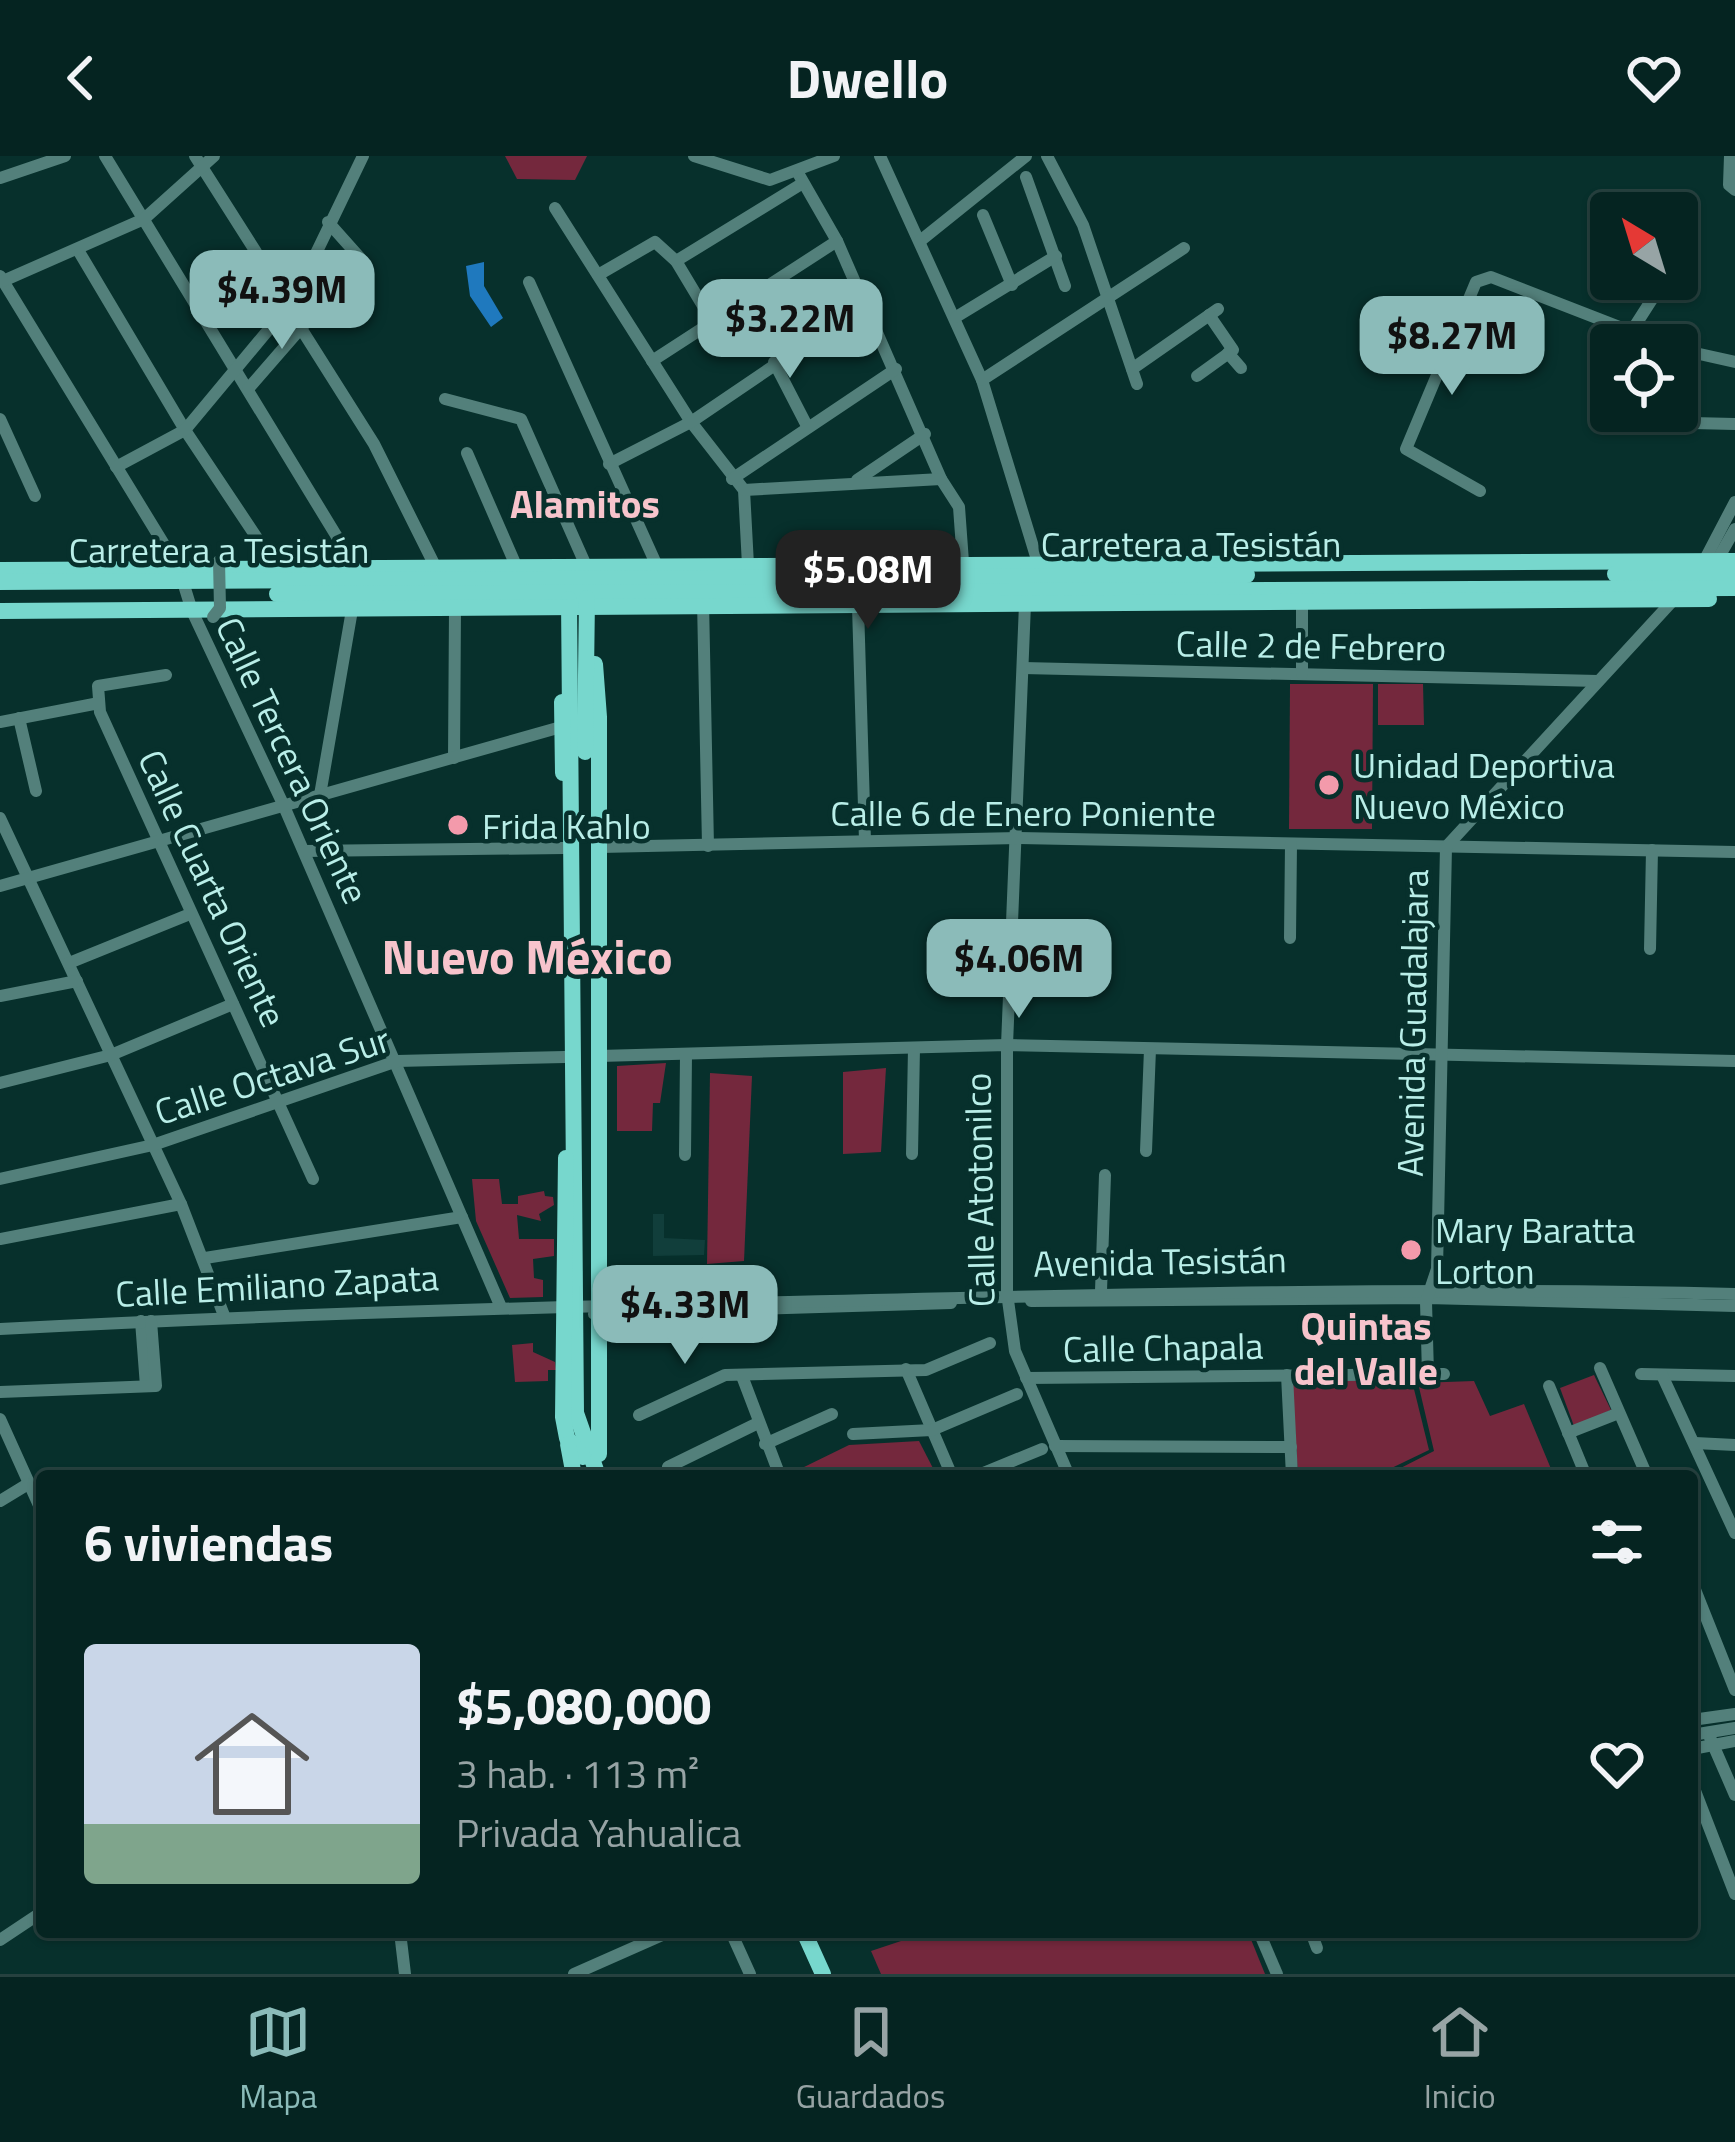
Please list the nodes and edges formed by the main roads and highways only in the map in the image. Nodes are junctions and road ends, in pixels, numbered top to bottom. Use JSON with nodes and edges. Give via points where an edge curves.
{"nodes":[{"id":1,"x":0,"y":570,"type":"edge"},
{"id":2,"x":1735,"y":574,"type":"edge"},
{"id":3,"x":0,"y":582,"type":"edge"},
{"id":4,"x":1697,"y":582,"type":"edge"},
{"id":5,"x":1735,"y":588,"type":"edge"},
{"id":6,"x":185,"y":589,"type":"junction"},
{"id":7,"x":577,"y":591,"type":"junction"},
{"id":8,"x":0,"y":594,"type":"edge"},
{"id":9,"x":1119,"y":597,"type":"junction"},
{"id":10,"x":1735,"y":599,"type":"edge"},
{"id":11,"x":703,"y":600,"type":"junction"},
{"id":12,"x":0,"y":611,"type":"edge"},
{"id":13,"x":588,"y":630,"type":"junction"},
{"id":14,"x":581,"y":1309,"type":"junction"},
{"id":15,"x":567,"y":1438,"type":"junction"},
{"id":16,"x":599,"y":1469,"type":"edge"},
{"id":17,"x":573,"y":1470,"type":"edge"},
{"id":18,"x":807,"y":1938,"type":"edge"},
{"id":19,"x":823,"y":1974,"type":"edge"}],
"edges":[{"from":1,"to":6,"type":"main road"},
{"from":2,"to":4,"type":"main road","name":"Carretera a Tesistán"},
{"from":3,"to":6,"type":"main road","name":"Carretera a Tesistán"},
{"from":4,"to":5,"type":"main road","name":"Carretera a Tesistán"},
{"from":4,"to":7,"type":"main road","name":"Carretera a Tesistán"},
{"from":4,"to":7,"type":"main road","via":[[963,562],[657,566]]},
{"from":4,"to":9,"type":"main road","name":"Carretera a Tesistán"},
{"from":4,"to":9,"type":"main road","via":[[1302,602]]},
{"from":4,"to":10,"type":"main road"},
{"from":6,"to":7,"type":"main road","name":"Carretera a Tesistán"},
{"from":6,"to":7,"type":"main road","via":[[352,610],[454,609]]},
{"from":6,"to":7,"type":"main road","via":[[277,568],[435,566],[517,568]]},
{"from":6,"to":8,"type":"main road","name":"Carretera a Tesistán"},
{"from":6,"to":12,"type":"main road"},
{"from":7,"to":11,"type":"main road"},
{"from":7,"to":13,"type":"main road"},
{"from":7,"to":14,"type":"main road"},
{"from":7,"to":14,"type":"main road","via":[[562,727],[566,1057]]},
{"from":9,"to":11,"type":"main road","name":"Carretera a Tesistán"},
{"from":9,"to":11,"type":"main road","via":[[858,606]]},
{"from":13,"to":14,"type":"main road"},
{"from":13,"to":14,"type":"main road","via":[[599,717],[599,1056]]},
{"from":14,"to":15,"type":"main road","via":[[563,1417]]},
{"from":14,"to":16,"type":"main road"},
{"from":15,"to":16,"type":"main road"},
{"from":15,"to":17,"type":"main road"},
{"from":18,"to":19,"type":"main road"}]}
